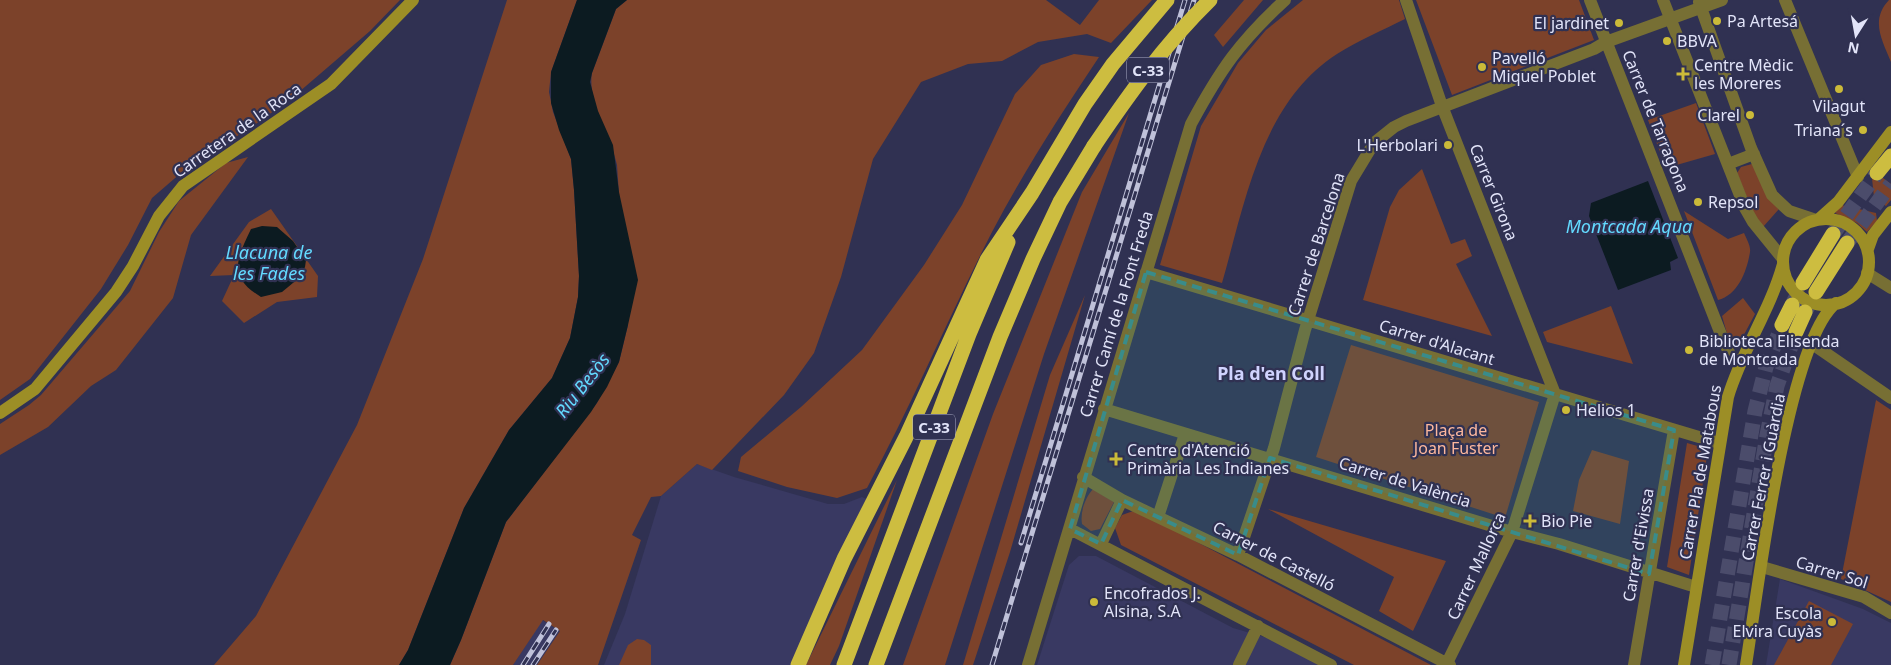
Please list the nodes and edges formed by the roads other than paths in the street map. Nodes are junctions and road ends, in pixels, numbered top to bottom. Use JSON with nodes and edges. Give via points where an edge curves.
{"nodes":[{"id":1,"x":413,"y":0,"type":"edge"},
{"id":2,"x":1167,"y":0,"type":"edge"},
{"id":3,"x":1210,"y":0,"type":"edge"},
{"id":4,"x":1285,"y":0,"type":"edge"},
{"id":5,"x":1406,"y":0,"type":"edge"},
{"id":6,"x":1590,"y":0,"type":"edge"},
{"id":7,"x":1663,"y":0,"type":"edge"},
{"id":8,"x":1722,"y":0,"type":"edge"},
{"id":9,"x":1785,"y":0,"type":"edge"},
{"id":10,"x":1699,"y":4,"type":"edge"},
{"id":11,"x":1670,"y":19,"type":"junction"},
{"id":12,"x":1606,"y":42,"type":"junction"},
{"id":13,"x":1442,"y":106,"type":"junction"},
{"id":14,"x":1891,"y":132,"type":"edge"},
{"id":15,"x":1754,"y":154,"type":"junction"},
{"id":16,"x":1891,"y":156,"type":"edge"},
{"id":17,"x":1728,"y":164,"type":"junction"},
{"id":18,"x":1878,"y":173,"type":"tunnel mouth"},
{"id":19,"x":1858,"y":177,"type":"junction"},
{"id":20,"x":1032,"y":193,"type":"junction"},
{"id":21,"x":1891,"y":212,"type":"edge"},
{"id":22,"x":1817,"y":220,"type":"junction"},
{"id":23,"x":1833,"y":234,"type":"tunnel mouth"},
{"id":24,"x":1847,"y":243,"type":"tunnel mouth"},
{"id":25,"x":1868,"y":249,"type":"junction"},
{"id":26,"x":1783,"y":262,"type":"junction"},
{"id":27,"x":1146,"y":272,"type":"junction"},
{"id":28,"x":1868,"y":273,"type":"junction"},
{"id":29,"x":1803,"y":283,"type":"tunnel mouth"},
{"id":30,"x":1891,"y":288,"type":"edge"},
{"id":31,"x":1816,"y":292,"type":"tunnel mouth"},
{"id":32,"x":1836,"y":303,"type":"junction"},
{"id":33,"x":1792,"y":305,"type":"tunnel mouth"},
{"id":34,"x":1805,"y":312,"type":"tunnel mouth"},
{"id":35,"x":1308,"y":320,"type":"junction"},
{"id":36,"x":1782,"y":325,"type":"tunnel mouth"},
{"id":37,"x":1796,"y":332,"type":"tunnel mouth"},
{"id":38,"x":1811,"y":344,"type":"junction"},
{"id":39,"x":1740,"y":361,"type":"junction"},
{"id":40,"x":1556,"y":394,"type":"junction"},
{"id":41,"x":1891,"y":398,"type":"edge"},
{"id":42,"x":1104,"y":409,"type":"junction"},
{"id":43,"x":0,"y":413,"type":"edge"},
{"id":44,"x":1674,"y":430,"type":"junction"},
{"id":45,"x":1185,"y":434,"type":"junction"},
{"id":46,"x":1719,"y":443,"type":"junction"},
{"id":47,"x":1270,"y":458,"type":"junction"},
{"id":48,"x":1083,"y":477,"type":"junction"},
{"id":49,"x":1122,"y":500,"type":"junction"},
{"id":50,"x":1158,"y":516,"type":"junction"},
{"id":51,"x":1070,"y":529,"type":"junction"},
{"id":52,"x":1512,"y":532,"type":"junction"},
{"id":53,"x":1101,"y":544,"type":"junction"},
{"id":54,"x":1238,"y":555,"type":"junction"},
{"id":55,"x":1762,"y":567,"type":"junction"},
{"id":56,"x":1649,"y":574,"type":"junction"},
{"id":57,"x":1696,"y":587,"type":"junction"},
{"id":58,"x":1891,"y":613,"type":"edge"},
{"id":59,"x":1258,"y":626,"type":"junction"},
{"id":60,"x":1448,"y":664,"type":"edge"},
{"id":61,"x":798,"y":665,"type":"edge"},
{"id":62,"x":844,"y":665,"type":"edge"},
{"id":63,"x":876,"y":665,"type":"edge"},
{"id":64,"x":1028,"y":665,"type":"edge"},
{"id":65,"x":1240,"y":665,"type":"edge"},
{"id":66,"x":1331,"y":665,"type":"edge"},
{"id":67,"x":1634,"y":665,"type":"edge"},
{"id":68,"x":1684,"y":665,"type":"edge"},
{"id":69,"x":1746,"y":665,"type":"edge"}],
"edges":[{"from":1,"to":43,"type":"main road","name":"Carretera de la Roca","via":[[331,84],[183,186],[159,216],[116,292],[35,389]]},
{"from":2,"to":20,"type":"highway","number":"C-33","via":[[1113,64],[1085,104]]},
{"from":3,"to":63,"type":"highway","number":"C-33","bridge":true,"via":[[1178,32],[1136,84],[1060,202],[1015,302]]},
{"from":4,"to":27,"type":"street","name":"Carrer Camí de la Font Freda","via":[[1235,50],[1211,86],[1192,124]]},
{"from":5,"to":13,"type":"street","name":"Carrer Girona"},
{"from":6,"to":12,"type":"street","name":"Carrer de Tarragona"},
{"from":7,"to":11,"type":"street"},
{"from":8,"to":10,"type":"street","name":"Carrer de Barcelona"},
{"from":9,"to":19,"type":"street"},
{"from":10,"to":11,"type":"street","name":"Carrer de Barcelona"},
{"from":10,"to":15,"type":"street"},
{"from":11,"to":12,"type":"street","name":"Carrer de Barcelona"},
{"from":11,"to":17,"type":"street"},
{"from":12,"to":13,"type":"street","name":"Carrer de Barcelona"},
{"from":12,"to":39,"type":"street","name":"Carrer de Tarragona","via":[[1722,337],[1732,359]]},
{"from":13,"to":35,"type":"street","name":"Carrer de Barcelona","via":[[1394,127],[1374,143],[1351,181]]},
{"from":13,"to":40,"type":"street","name":"Carrer Girona"},
{"from":14,"to":19,"type":"main road"},
{"from":15,"to":17,"type":"street"},
{"from":15,"to":22,"type":"street","via":[[1772,195],[1789,211]]},
{"from":16,"to":18,"type":"highway"},
{"from":17,"to":26,"type":"street","via":[[1753,222]]},
{"from":19,"to":22,"type":"main road","via":[[1838,202]]},
{"from":20,"to":61,"type":"highway","via":[[987,260],[918,412],[844,559]]},
{"from":20,"to":62,"type":"highway","number":"C-33","via":[[1001,255],[969,334]]},
{"from":21,"to":25,"type":"main road","via":[[1873,235]]},
{"from":22,"to":25,"type":"main road","via":[[1830,219],[1848,225]]},
{"from":22,"to":26,"type":"main road","via":[[1806,223],[1792,235]]},
{"from":23,"to":29,"type":"highway"},
{"from":24,"to":31,"type":"highway"},
{"from":25,"to":28,"type":"main road"},
{"from":26,"to":32,"type":"main road","via":[[1786,278],[1800,296],[1820,304]]},
{"from":26,"to":39,"type":"main road","name":"Carrer Pla de Matabous","via":[[1776,289]]},
{"from":27,"to":35,"type":"street","name":"Carrer d'Alacant"},
{"from":27,"to":42,"type":"street","name":"Carrer Camí de la Font Freda"},
{"from":28,"to":30,"type":"street"},
{"from":28,"to":32,"type":"main road","via":[[1856,292]]},
{"from":32,"to":38,"type":"main road","name":"Carrer Ferrer i Guàrdia","via":[[1822,318]]},
{"from":33,"to":36,"type":"highway"},
{"from":34,"to":37,"type":"highway"},
{"from":35,"to":40,"type":"street","name":"Carrer d'Alacant"},
{"from":35,"to":47,"type":"street","name":"Carrer de Barcelona"},
{"from":38,"to":41,"type":"street"},
{"from":38,"to":55,"type":"main road","name":"Carrer Ferrer i Guàrdia","via":[[1798,379],[1784,440]]},
{"from":39,"to":46,"type":"main road","name":"Carrer Pla de Matabous","via":[[1728,397]]},
{"from":40,"to":44,"type":"street","name":"Carrer d'Alacant"},
{"from":40,"to":52,"type":"street","name":"Carrer Mallorca"},
{"from":42,"to":45,"type":"street","name":"Carrer de València"},
{"from":42,"to":48,"type":"street","name":"Carrer Camí de la Font Freda"},
{"from":44,"to":46,"type":"street","name":"Carrer d'Alacant"},
{"from":44,"to":56,"type":"street","name":"Carrer d'Eivissa"},
{"from":45,"to":47,"type":"street","name":"Carrer de València"},
{"from":45,"to":50,"type":"street"},
{"from":46,"to":57,"type":"main road","name":"Carrer Pla de Matabous"},
{"from":47,"to":52,"type":"street","name":"Carrer de València"},
{"from":47,"to":54,"type":"street","name":"Carrer de Barcelona"},
{"from":48,"to":49,"type":"street","name":"Carrer de Castelló"},
{"from":48,"to":51,"type":"street","name":"Carrer Camí de la Font Freda"},
{"from":49,"to":50,"type":"street","name":"Carrer de Castelló"},
{"from":49,"to":53,"type":"street"},
{"from":50,"to":54,"type":"street","name":"Carrer de Castelló"},
{"from":51,"to":53,"type":"street"},
{"from":51,"to":64,"type":"street","name":"Carrer Camí de la Font Freda"},
{"from":52,"to":56,"type":"street","name":"Carrer de València"},
{"from":52,"to":60,"type":"street","name":"Carrer Mallorca"},
{"from":53,"to":59,"type":"street"},
{"from":54,"to":60,"type":"street","name":"Carrer de Castelló"},
{"from":55,"to":58,"type":"street","name":"Carrer Sol","via":[[1864,597]]},
{"from":55,"to":69,"type":"main road","name":"Carrer Ferrer i Guàrdia"},
{"from":56,"to":57,"type":"street","name":"Carrer de València"},
{"from":56,"to":67,"type":"street","name":"Carrer d'Eivissa"},
{"from":57,"to":68,"type":"main road","name":"Carrer Pla de Matabous"},
{"from":59,"to":65,"type":"street"},
{"from":59,"to":66,"type":"street"}]}
